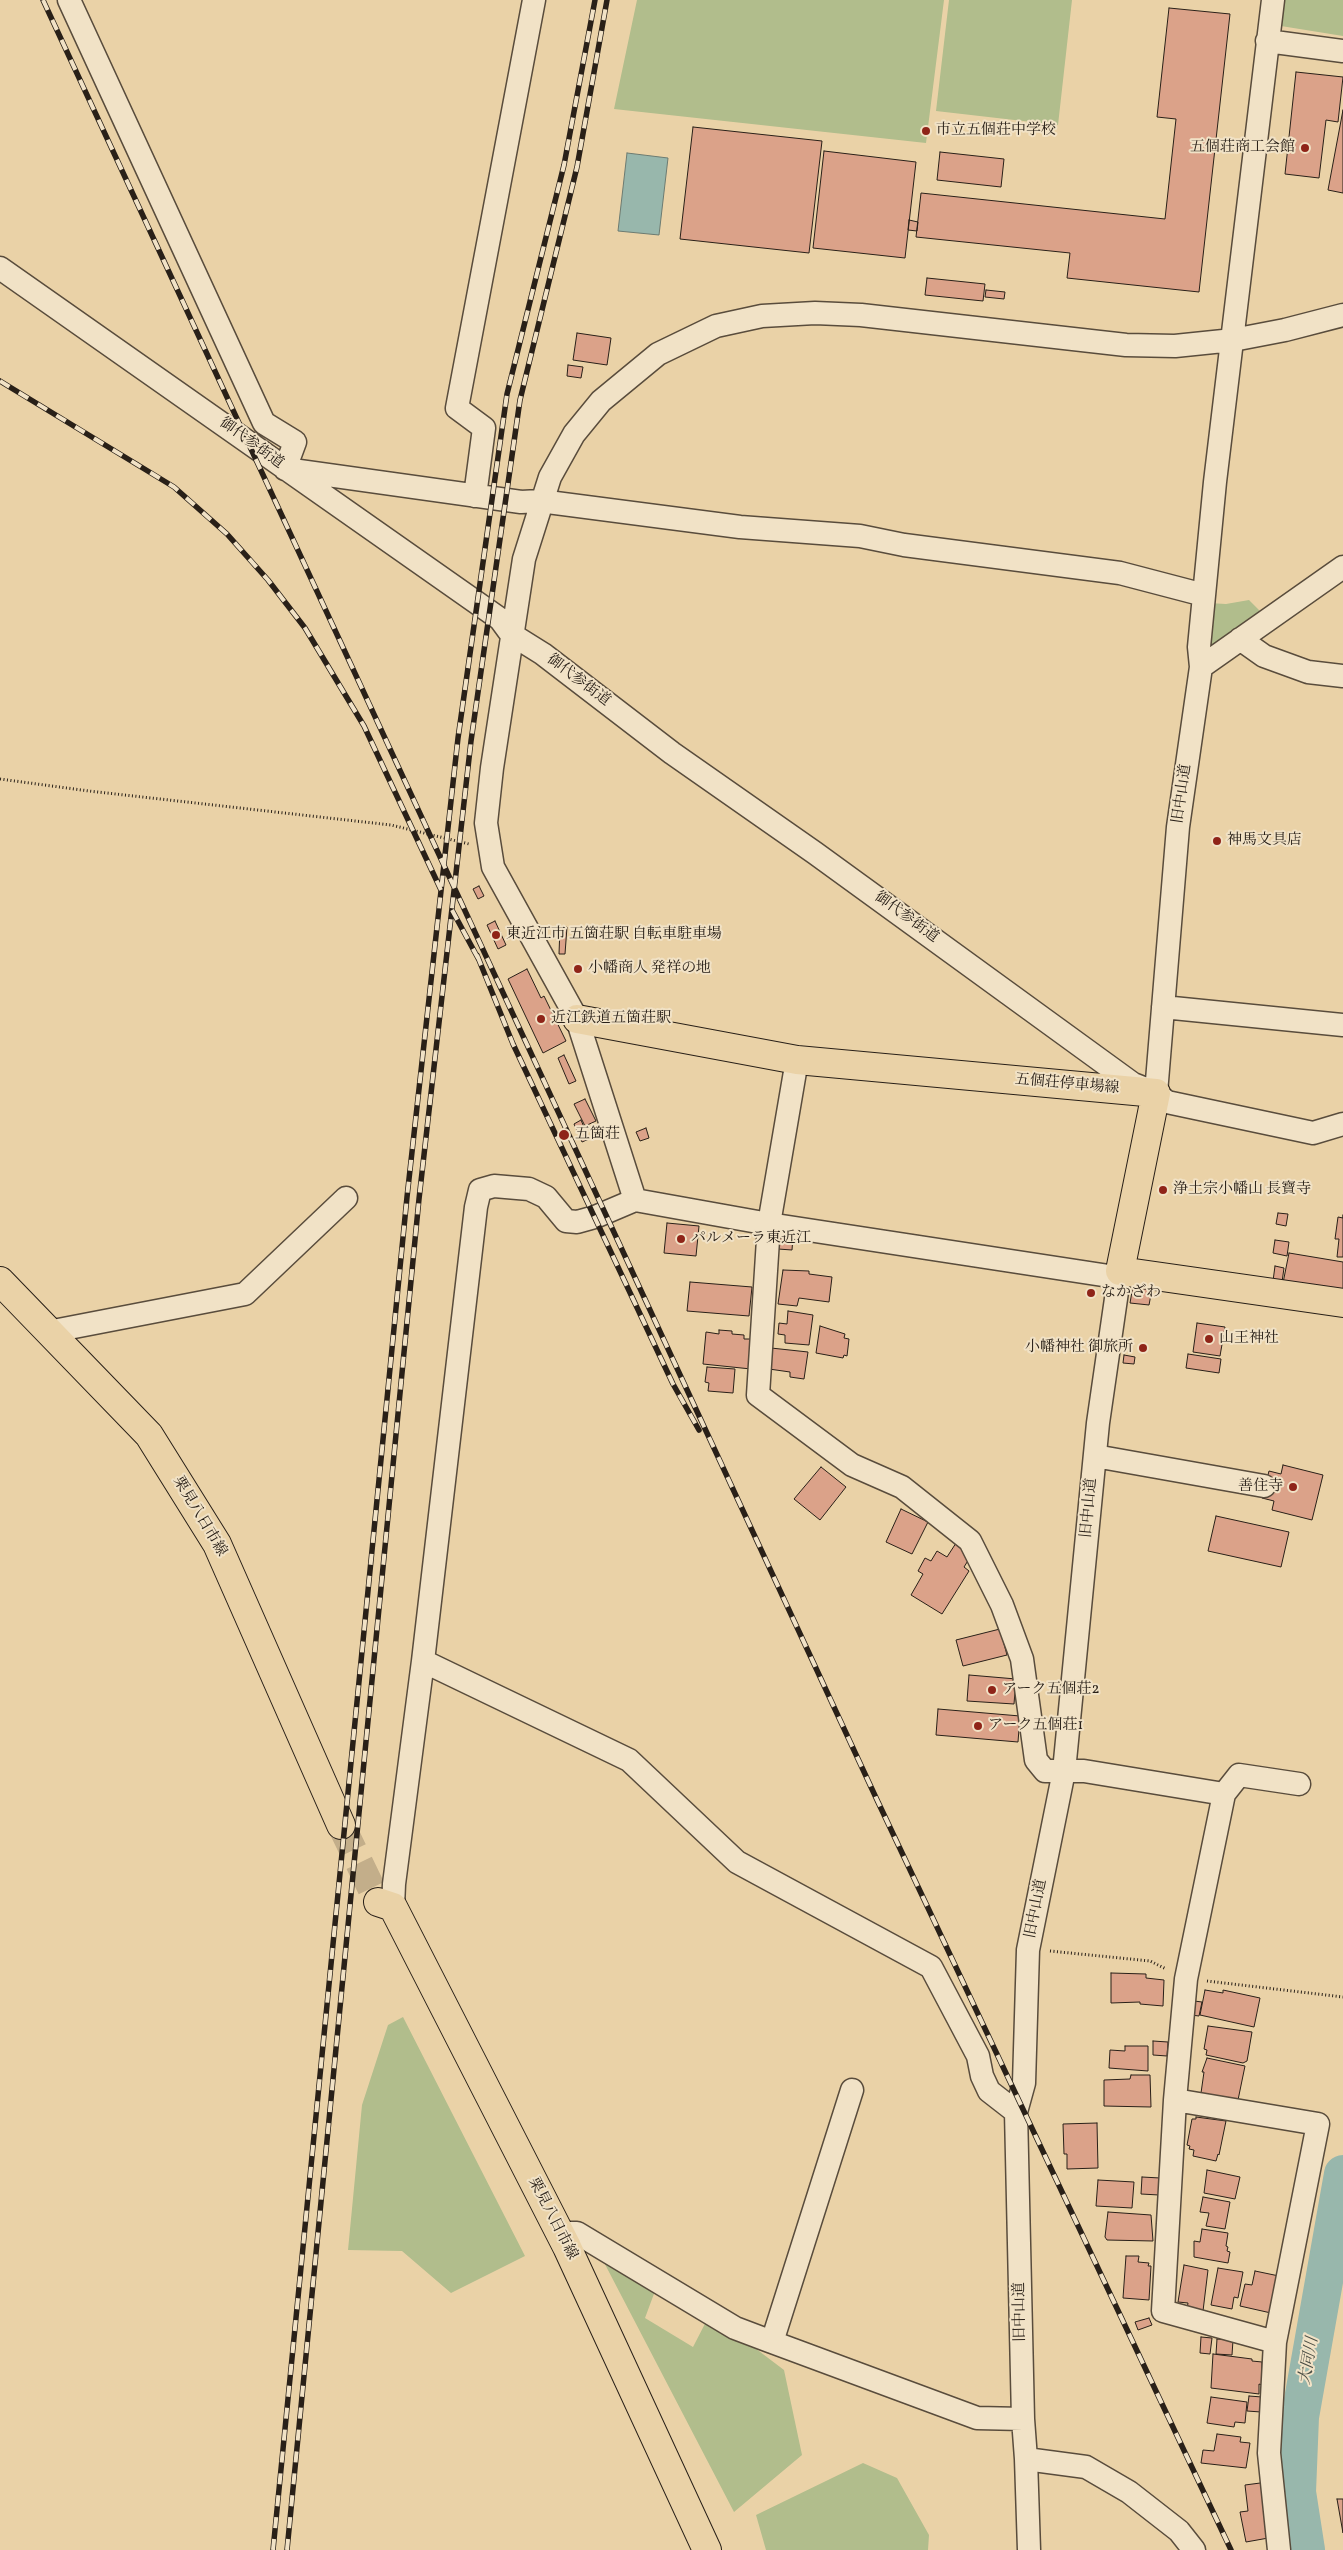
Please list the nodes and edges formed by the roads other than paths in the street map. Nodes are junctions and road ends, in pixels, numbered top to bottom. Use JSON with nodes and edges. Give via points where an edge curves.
{"nodes":[{"id":1,"x":69,"y":0,"type":"edge"},
{"id":2,"x":534,"y":0,"type":"edge"},
{"id":3,"x":1273,"y":0,"type":"edge"},
{"id":4,"x":1268,"y":40,"type":"junction"},
{"id":5,"x":1343,"y":51,"type":"edge"},
{"id":6,"x":0,"y":268,"type":"edge"},
{"id":7,"x":1343,"y":315,"type":"edge"},
{"id":8,"x":1233,"y":340,"type":"junction"},
{"id":9,"x":284,"y":469,"type":"junction"},
{"id":10,"x":475,"y":496,"type":"junction"},
{"id":11,"x":540,"y":501,"type":"junction"},
{"id":12,"x":1343,"y":567,"type":"edge"},
{"id":13,"x":1204,"y":595,"type":"junction"},
{"id":14,"x":511,"y":634,"type":"junction"},
{"id":15,"x":1240,"y":639,"type":"junction"},
{"id":16,"x":1201,"y":667,"type":"junction"},
{"id":17,"x":1343,"y":676,"type":"edge"},
{"id":18,"x":1163,"y":1007,"type":"junction"},
{"id":19,"x":577,"y":1019,"type":"junction"},
{"id":20,"x":1343,"y":1025,"type":"edge"},
{"id":21,"x":797,"y":1060,"type":"junction"},
{"id":22,"x":1156,"y":1093,"type":"junction"},
{"id":23,"x":1343,"y":1124,"type":"edge"},
{"id":24,"x":346,"y":1198,"type":"dead end"},
{"id":25,"x":635,"y":1200,"type":"junction"},
{"id":26,"x":769,"y":1224,"type":"junction"},
{"id":27,"x":1120,"y":1271,"type":"junction"},
{"id":28,"x":0,"y":1281,"type":"edge"},
{"id":29,"x":1343,"y":1303,"type":"edge"},
{"id":30,"x":48,"y":1332,"type":"junction"},
{"id":31,"x":1095,"y":1456,"type":"junction"},
{"id":32,"x":1264,"y":1486,"type":"dead end"},
{"id":33,"x":423,"y":1661,"type":"junction"},
{"id":34,"x":1064,"y":1771,"type":"junction"},
{"id":35,"x":1299,"y":1784,"type":"dead end"},
{"id":36,"x":1224,"y":1794,"type":"junction"},
{"id":37,"x":341,"y":1825,"type":"tunnel mouth"},
{"id":38,"x":386,"y":1905,"type":"joint"},
{"id":39,"x":852,"y":2090,"type":"dead end"},
{"id":40,"x":1175,"y":2100,"type":"junction"},
{"id":41,"x":1016,"y":2112,"type":"junction"},
{"id":42,"x":560,"y":2233,"type":"junction"},
{"id":43,"x":772,"y":2342,"type":"junction"},
{"id":44,"x":1275,"y":2342,"type":"junction"},
{"id":45,"x":1023,"y":2419,"type":"junction"},
{"id":46,"x":1026,"y":2459,"type":"junction"},
{"id":47,"x":707,"y":2550,"type":"edge"},
{"id":48,"x":1029,"y":2550,"type":"edge"},
{"id":49,"x":1194,"y":2550,"type":"edge"},
{"id":50,"x":1279,"y":2550,"type":"edge"}],
"edges":[{"from":1,"to":9,"type":"street","via":[[264,423],[295,442]]},
{"from":2,"to":10,"type":"street","via":[[457,408],[484,428]]},
{"from":3,"to":4,"type":"street","name":"旧中山道"},
{"from":4,"to":5,"type":"street"},
{"from":4,"to":8,"type":"street","name":"旧中山道"},
{"from":6,"to":9,"type":"street","name":"御代参街道"},
{"from":7,"to":8,"type":"street"},
{"from":8,"to":11,"type":"street","via":[[1175,346],[1126,345],[861,315],[816,313],[762,316],[716,326],[658,354],[601,401],[574,434]]},
{"from":8,"to":13,"type":"street","name":"旧中山道"},
{"from":9,"to":10,"type":"street"},
{"from":9,"to":14,"type":"street","name":"御代参街道","via":[[500,619]]},
{"from":10,"to":11,"type":"street"},
{"from":11,"to":13,"type":"street","via":[[740,527],[860,536],[904,545],[1120,573]]},
{"from":11,"to":14,"type":"street","via":[[524,559]]},
{"from":12,"to":15,"type":"street"},
{"from":13,"to":16,"type":"street","name":"旧中山道","via":[[1199,647]]},
{"from":14,"to":19,"type":"street","via":[[486,823],[493,867]]},
{"from":14,"to":22,"type":"street","name":"御代参街道","via":[[543,654],[672,753],[1133,1084]]},
{"from":15,"to":16,"type":"street"},
{"from":15,"to":17,"type":"street","via":[[1264,656],[1308,672]]},
{"from":16,"to":18,"type":"street","name":"旧中山道","via":[[1178,827]]},
{"from":18,"to":20,"type":"street"},
{"from":18,"to":22,"type":"street","name":"旧中山道"},
{"from":19,"to":21,"type":"main road","name":"五個荘停車場線"},
{"from":19,"to":25,"type":"street"},
{"from":21,"to":22,"type":"main road","name":"五個荘停車場線"},
{"from":21,"to":26,"type":"street"},
{"from":22,"to":23,"type":"street","name":"御代参街道","via":[[1168,1102],[1313,1134]]},
{"from":22,"to":27,"type":"main road"},
{"from":24,"to":30,"type":"street","via":[[245,1294]]},
{"from":25,"to":26,"type":"street"},
{"from":25,"to":33,"type":"street","via":[[595,1218],[566,1221],[546,1198],[529,1190],[494,1186],[480,1190]]},
{"from":26,"to":27,"type":"street","via":[[1109,1276]]},
{"from":26,"to":34,"type":"street","via":[[758,1395],[852,1465],[902,1487],[970,1541],[1002,1604],[1022,1659],[1036,1760],[1045,1771]]},
{"from":27,"to":29,"type":"main road"},
{"from":27,"to":31,"type":"street","name":"旧中山道"},
{"from":28,"to":30,"type":"main road","name":"栗見八日市線"},
{"from":30,"to":37,"type":"main road","name":"栗見八日市線","via":[[149,1435],[217,1544]]},
{"from":31,"to":32,"type":"street"},
{"from":31,"to":34,"type":"street","name":"旧中山道"},
{"from":33,"to":38,"type":"street","via":[[394,1884]]},
{"from":33,"to":41,"type":"street","via":[[629,1760],[738,1862],[931,1967],[978,2056],[989,2091]]},
{"from":34,"to":36,"type":"street","via":[[1084,1771]]},
{"from":34,"to":41,"type":"street","name":"旧中山道","via":[[1028,1950],[1024,2083]]},
{"from":35,"to":36,"type":"street","via":[[1239,1774]]},
{"from":36,"to":40,"type":"street","via":[[1186,1979]]},
{"from":38,"to":42,"type":"main road","name":"栗見八日市線"},
{"from":39,"to":43,"type":"street"},
{"from":40,"to":44,"type":"street","via":[[1163,2311]]},
{"from":40,"to":44,"type":"street","via":[[1318,2124]]},
{"from":41,"to":45,"type":"street","name":"旧中山道"},
{"from":42,"to":43,"type":"street","via":[[577,2232],[735,2328]]},
{"from":42,"to":47,"type":"main road","name":"栗見八日市線"},
{"from":43,"to":45,"type":"street","via":[[977,2418]]},
{"from":44,"to":50,"type":"street","via":[[1269,2453]]},
{"from":45,"to":46,"type":"street","name":"旧中山道"},
{"from":46,"to":48,"type":"street","name":"旧中山道"},
{"from":46,"to":49,"type":"street","via":[[1086,2466],[1129,2492],[1179,2531]]}]}
